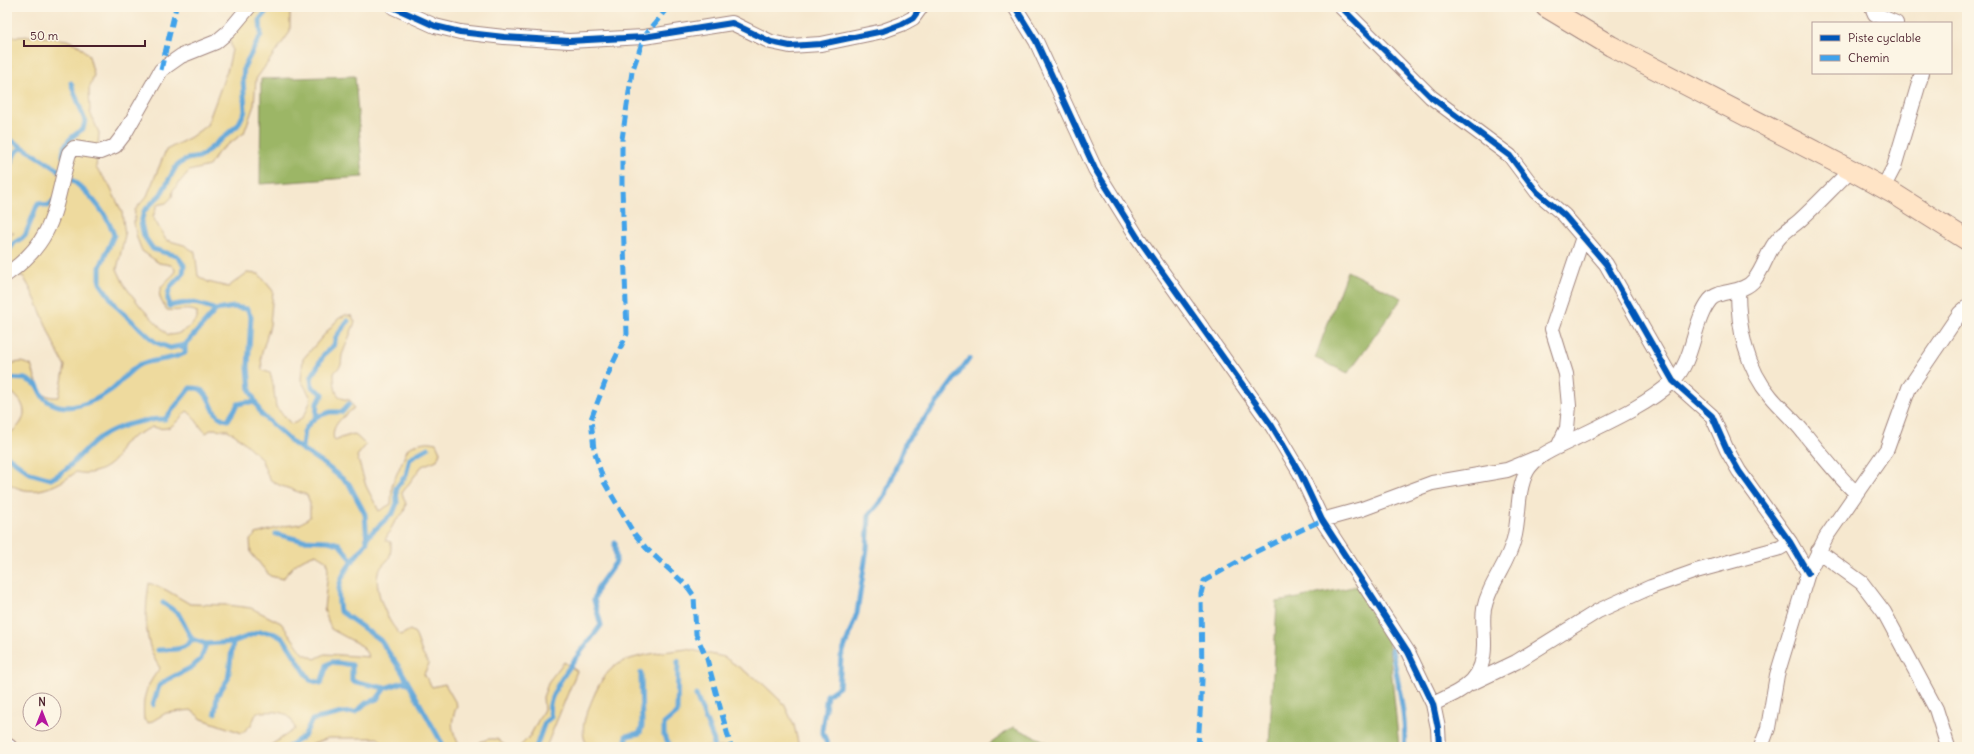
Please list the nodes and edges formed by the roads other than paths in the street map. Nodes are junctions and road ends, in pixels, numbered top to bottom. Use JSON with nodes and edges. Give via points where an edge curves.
{"nodes":[{"id":1,"x":249,"y":7,"type":"edge"},
{"id":2,"x":393,"y":7,"type":"edge"},
{"id":3,"x":921,"y":7,"type":"edge"},
{"id":4,"x":1015,"y":7,"type":"edge"},
{"id":5,"x":1341,"y":7,"type":"edge"},
{"id":6,"x":1546,"y":7,"type":"edge"},
{"id":7,"x":1872,"y":7,"type":"edge"},
{"id":8,"x":1894,"y":22,"type":"edge"},
{"id":9,"x":1922,"y":74,"type":"edge"},
{"id":10,"x":1851,"y":170,"type":"junction"},
{"id":11,"x":1883,"y":188,"type":"junction"},
{"id":12,"x":1583,"y":237,"type":"junction"},
{"id":13,"x":1967,"y":240,"type":"edge"},
{"id":14,"x":7,"y":274,"type":"edge"},
{"id":15,"x":1738,"y":291,"type":"junction"},
{"id":16,"x":1967,"y":307,"type":"edge"},
{"id":17,"x":1673,"y":381,"type":"junction"},
{"id":18,"x":1558,"y":447,"type":"junction"},
{"id":19,"x":1537,"y":458,"type":"junction"},
{"id":20,"x":1856,"y":493,"type":"junction"},
{"id":21,"x":1322,"y":520,"type":"junction"},
{"id":22,"x":1790,"y":542,"type":"junction"},
{"id":23,"x":1818,"y":551,"type":"junction"},
{"id":24,"x":1808,"y":573,"type":"junction"},
{"id":25,"x":1472,"y":682,"type":"junction"},
{"id":26,"x":1433,"y":704,"type":"junction"},
{"id":27,"x":7,"y":745,"type":"edge"},
{"id":28,"x":10,"y":747,"type":"edge"},
{"id":29,"x":1439,"y":747,"type":"edge"},
{"id":30,"x":1761,"y":747,"type":"edge"},
{"id":31,"x":1948,"y":747,"type":"edge"}],
"edges":[{"from":1,"to":14,"type":"street","via":[[216,42],[181,56],[161,70],[115,146],[104,152],[74,148],[69,153],[51,223],[41,243]]},
{"from":2,"to":3,"type":"street","via":[[435,26],[504,37],[569,41],[644,37],[732,22],[771,42],[790,46],[820,44],[883,31],[913,18]]},
{"from":4,"to":21,"type":"street","via":[[1036,41],[1095,169],[1138,238],[1272,426],[1300,473]]},
{"from":5,"to":12,"type":"street","via":[[1431,97],[1510,156],[1537,192]]},
{"from":6,"to":10,"type":"street","via":[[1611,46]]},
{"from":7,"to":8,"type":"street","via":[[1875,14]]},
{"from":9,"to":11,"type":"street","via":[[1894,167]]},
{"from":10,"to":11,"type":"street"},
{"from":10,"to":15,"type":"street","via":[[1778,238],[1755,278]]},
{"from":11,"to":13,"type":"street"},
{"from":12,"to":17,"type":"street","via":[[1606,264]]},
{"from":12,"to":18,"type":"street","via":[[1552,329],[1566,374],[1569,406],[1567,428]]},
{"from":15,"to":17,"type":"street","via":[[1712,298],[1703,315],[1689,357]]},
{"from":15,"to":20,"type":"street","via":[[1741,327],[1753,368],[1770,396],[1803,431],[1836,474]]},
{"from":16,"to":20,"type":"street","via":[[1960,313],[1909,388],[1887,449]]},
{"from":17,"to":18,"type":"street","via":[[1645,401]]},
{"from":17,"to":22,"type":"street","via":[[1712,416],[1739,471]]},
{"from":18,"to":19,"type":"street"},
{"from":19,"to":21,"type":"street","via":[[1507,470],[1432,483],[1362,509]]},
{"from":19,"to":25,"type":"street","via":[[1527,472],[1520,491],[1514,540],[1484,610],[1484,655],[1482,665]]},
{"from":20,"to":23,"type":"street"},
{"from":21,"to":26,"type":"street","via":[[1408,652]]},
{"from":22,"to":24,"type":"street"},
{"from":22,"to":25,"type":"street","via":[[1771,551],[1696,571],[1651,587],[1598,611],[1516,662]]},
{"from":23,"to":24,"type":"street"},
{"from":23,"to":31,"type":"street","via":[[1862,584],[1884,612],[1936,709]]},
{"from":24,"to":30,"type":"street","via":[[1777,675],[1768,728]]},
{"from":25,"to":26,"type":"street","via":[[1465,689]]},
{"from":26,"to":29,"type":"street"},
{"from":27,"to":28,"type":"street"}]}
